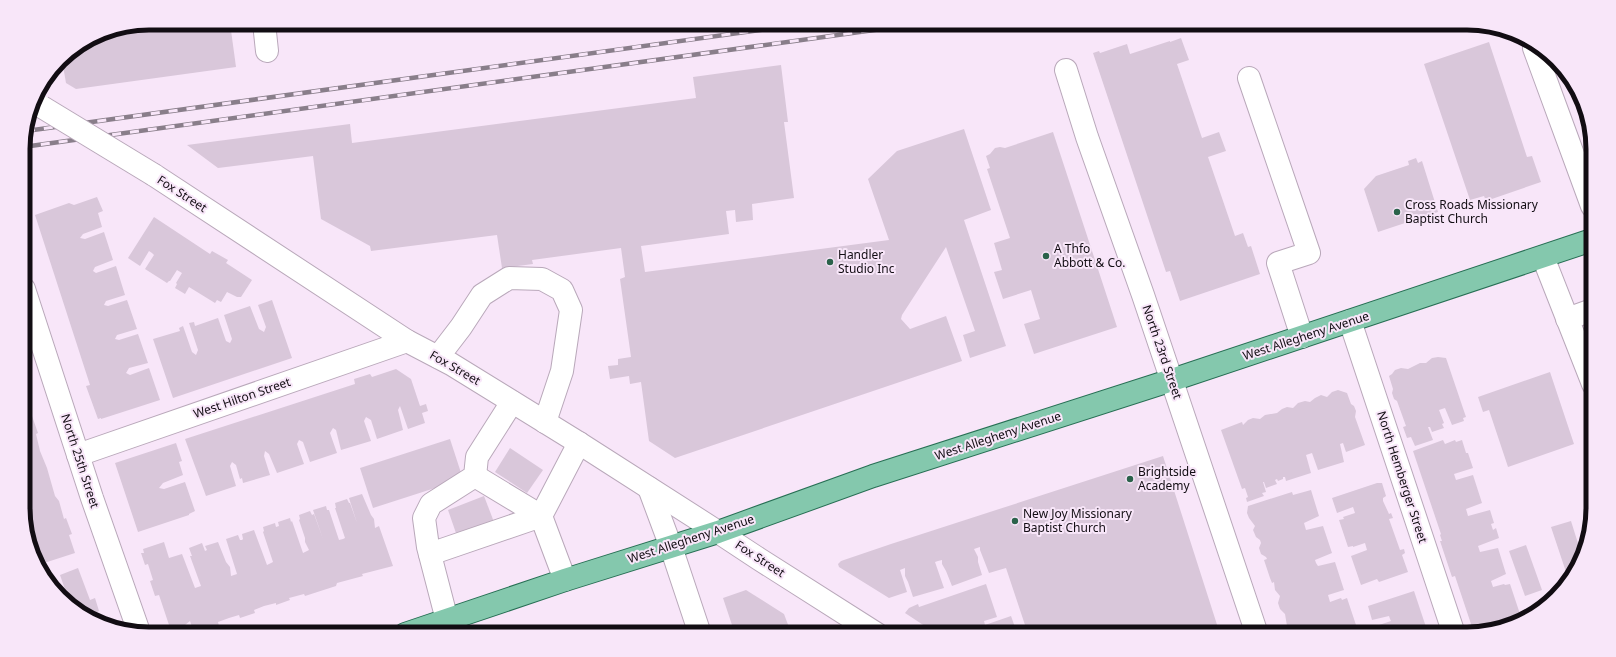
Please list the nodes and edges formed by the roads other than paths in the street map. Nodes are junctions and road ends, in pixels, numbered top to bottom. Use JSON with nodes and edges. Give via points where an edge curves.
{"nodes":[{"id":1,"x":265,"y":30,"type":"edge"},
{"id":2,"x":267,"y":52,"type":"dead end"},
{"id":3,"x":1535,"y":52,"type":"edge"},
{"id":4,"x":1066,"y":70,"type":"dead end"},
{"id":5,"x":1249,"y":78,"type":"dead end"},
{"id":6,"x":38,"y":104,"type":"edge"},
{"id":7,"x":1586,"y":190,"type":"edge"},
{"id":8,"x":1586,"y":242,"type":"edge"},
{"id":9,"x":1543,"y":257,"type":"junction"},
{"id":10,"x":30,"y":307,"type":"edge"},
{"id":11,"x":1586,"y":312,"type":"edge"},
{"id":12,"x":1567,"y":319,"type":"junction"},
{"id":13,"x":1350,"y":321,"type":"junction"},
{"id":14,"x":1302,"y":337,"type":"junction"},
{"id":15,"x":407,"y":341,"type":"junction"},
{"id":16,"x":438,"y":357,"type":"junction"},
{"id":17,"x":1586,"y":366,"type":"edge"},
{"id":18,"x":1172,"y":380,"type":"junction"},
{"id":19,"x":512,"y":402,"type":"junction"},
{"id":20,"x":545,"y":422,"type":"junction"},
{"id":21,"x":579,"y":442,"type":"junction"},
{"id":22,"x":78,"y":455,"type":"junction"},
{"id":23,"x":475,"y":476,"type":"junction"},
{"id":24,"x":649,"y":488,"type":"junction"},
{"id":25,"x":541,"y":516,"type":"junction"},
{"id":26,"x":718,"y":532,"type":"junction"},
{"id":27,"x":671,"y":547,"type":"junction"},
{"id":28,"x":430,"y":554,"type":"junction"},
{"id":29,"x":565,"y":580,"type":"junction"},
{"id":30,"x":447,"y":620,"type":"junction"},
{"id":31,"x":136,"y":626,"type":"edge"},
{"id":32,"x":428,"y":627,"type":"edge"},
{"id":33,"x":698,"y":627,"type":"edge"},
{"id":34,"x":866,"y":627,"type":"edge"},
{"id":35,"x":1256,"y":627,"type":"edge"},
{"id":36,"x":1452,"y":627,"type":"edge"}],
"edges":[{"from":1,"to":2,"type":"street"},
{"from":3,"to":7,"type":"street"},
{"from":4,"to":18,"type":"street","name":"North 23rd Street"},
{"from":5,"to":14,"type":"street","via":[[1309,253],[1278,263]]},
{"from":6,"to":15,"type":"street","name":"Fox Street","bridge":true,"via":[[154,175]]},
{"from":8,"to":9,"type":"main road","name":"West Allegheny Avenue"},
{"from":9,"to":12,"type":"street"},
{"from":9,"to":13,"type":"main road","name":"West Allegheny Avenue"},
{"from":10,"to":22,"type":"street","name":"North 25th Street"},
{"from":11,"to":12,"type":"street"},
{"from":12,"to":17,"type":"street"},
{"from":13,"to":14,"type":"main road","name":"West Allegheny Avenue"},
{"from":13,"to":36,"type":"street","name":"North Hemberger Street"},
{"from":14,"to":18,"type":"main road","name":"West Allegheny Avenue"},
{"from":15,"to":16,"type":"street","name":"Fox Street"},
{"from":15,"to":22,"type":"street","name":"West Hilton Street"},
{"from":16,"to":19,"type":"street","name":"Fox Street"},
{"from":16,"to":20,"type":"street","via":[[482,296],[509,278],[542,279],[562,290],[571,310],[562,371]]},
{"from":18,"to":26,"type":"main road","name":"West Allegheny Avenue","via":[[873,476]]},
{"from":18,"to":35,"type":"street","name":"North 23rd Street"},
{"from":19,"to":20,"type":"street","name":"Fox Street"},
{"from":19,"to":23,"type":"street","via":[[477,457]]},
{"from":20,"to":21,"type":"street","name":"Fox Street"},
{"from":21,"to":24,"type":"street","name":"Fox Street"},
{"from":21,"to":25,"type":"street"},
{"from":22,"to":31,"type":"street","name":"North 25th Street"},
{"from":23,"to":25,"type":"street"},
{"from":23,"to":28,"type":"street","via":[[431,504],[424,518]]},
{"from":24,"to":26,"type":"street","name":"Fox Street"},
{"from":24,"to":27,"type":"street"},
{"from":25,"to":28,"type":"street"},
{"from":25,"to":29,"type":"street"},
{"from":26,"to":27,"type":"main road","name":"West Allegheny Avenue"},
{"from":26,"to":34,"type":"street","name":"Fox Street"},
{"from":27,"to":29,"type":"main road","name":"West Allegheny Avenue"},
{"from":27,"to":33,"type":"street"},
{"from":28,"to":30,"type":"street"},
{"from":29,"to":30,"type":"main road","name":"West Allegheny Avenue"},
{"from":30,"to":32,"type":"main road","name":"West Allegheny Avenue"}]}
